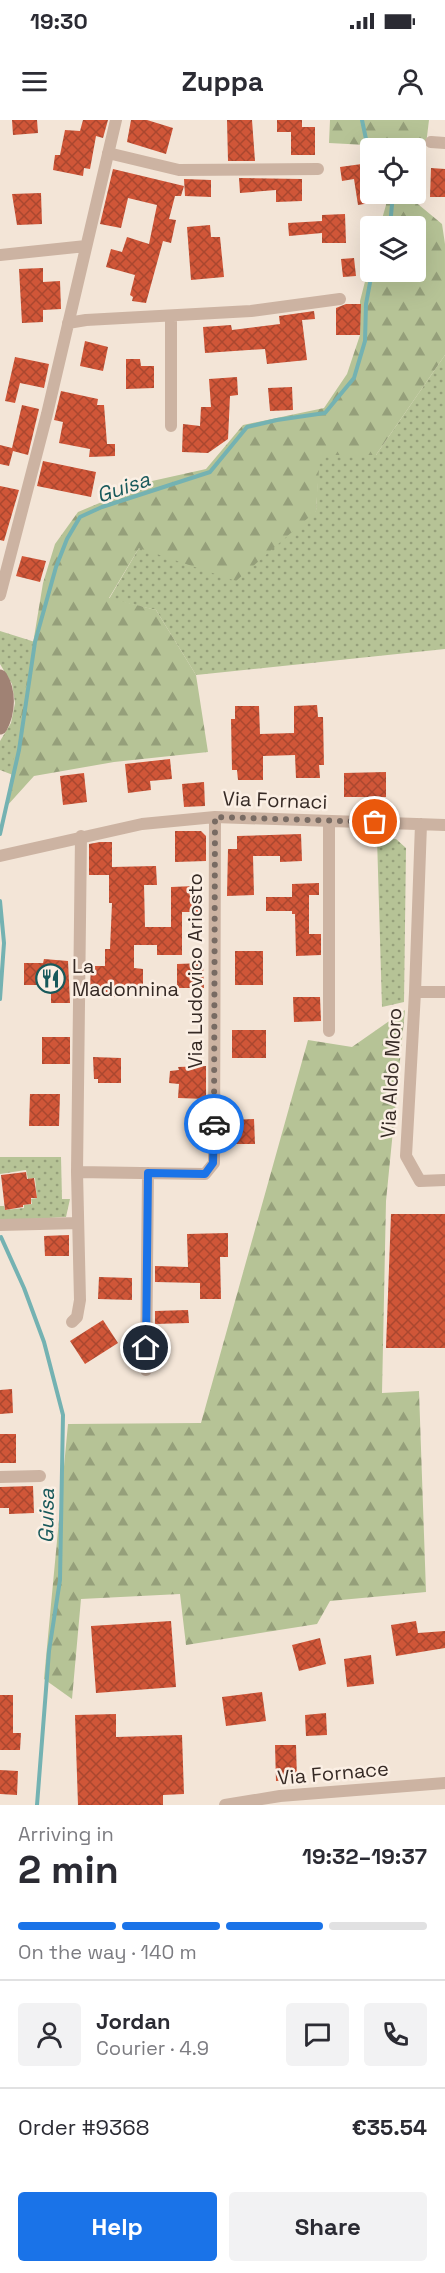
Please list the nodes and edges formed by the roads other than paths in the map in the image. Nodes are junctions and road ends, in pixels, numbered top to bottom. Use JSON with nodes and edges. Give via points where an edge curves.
{"nodes":[{"id":1,"x":116,"y":120,"type":"edge"},
{"id":2,"x":431,"y":142,"type":"dead end"},
{"id":3,"x":445,"y":143,"type":"edge"},
{"id":4,"x":108,"y":153,"type":"junction"},
{"id":5,"x":318,"y":169,"type":"dead end"},
{"id":6,"x":86,"y":246,"type":"junction"},
{"id":7,"x":0,"y":255,"type":"edge"},
{"id":8,"x":340,"y":298,"type":"dead end"},
{"id":9,"x":171,"y":316,"type":"junction"},
{"id":10,"x":68,"y":323,"type":"junction"},
{"id":11,"x":171,"y":426,"type":"dead end"},
{"id":12,"x":0,"y":595,"type":"edge"},
{"id":13,"x":0,"y":677,"type":"edge"},
{"id":14,"x":0,"y":727,"type":"edge"},
{"id":15,"x":215,"y":817,"type":"junction"},
{"id":16,"x":328,"y":821,"type":"junction"},
{"id":17,"x":421,"y":824,"type":"junction"},
{"id":18,"x":445,"y":825,"type":"edge"},
{"id":19,"x":81,"y":836,"type":"junction"},
{"id":20,"x":0,"y":856,"type":"edge"},
{"id":21,"x":416,"y":992,"type":"junction"},
{"id":22,"x":445,"y":992,"type":"edge"},
{"id":23,"x":328,"y":1031,"type":"dead end"},
{"id":24,"x":77,"y":1172,"type":"junction"},
{"id":25,"x":148,"y":1173,"type":"junction"},
{"id":26,"x":445,"y":1180,"type":"edge"},
{"id":27,"x":78,"y":1223,"type":"junction"},
{"id":28,"x":0,"y":1225,"type":"edge"},
{"id":29,"x":72,"y":1322,"type":"dead end"},
{"id":30,"x":146,"y":1370,"type":"dead end"},
{"id":31,"x":40,"y":1476,"type":"dead end"},
{"id":32,"x":0,"y":1477,"type":"edge"},
{"id":33,"x":445,"y":1783,"type":"edge"},
{"id":34,"x":225,"y":1805,"type":"edge"}],
"edges":[{"from":1,"to":4,"type":"street"},
{"from":2,"to":3,"type":"street"},
{"from":4,"to":5,"type":"street","via":[[179,170]]},
{"from":4,"to":6,"type":"street"},
{"from":6,"to":7,"type":"street"},
{"from":6,"to":10,"type":"street"},
{"from":8,"to":9,"type":"street","via":[[251,311]]},
{"from":9,"to":10,"type":"street"},
{"from":9,"to":11,"type":"street"},
{"from":10,"to":12,"type":"street"},
{"from":13,"to":14,"type":"street","via":[[6,709]]},
{"from":15,"to":16,"type":"street","name":"Via Fornaci"},
{"from":15,"to":19,"type":"street","name":"Via Fornaci","via":[[142,824]]},
{"from":15,"to":25,"type":"street","name":"Via Ludovico Ariosto","via":[[213,1163],[205,1174]]},
{"from":16,"to":17,"type":"street","name":"Via Fornaci"},
{"from":16,"to":23,"type":"street"},
{"from":17,"to":18,"type":"street","name":"Via Fornaci"},
{"from":17,"to":21,"type":"street","name":"Via Aldo Moro"},
{"from":19,"to":20,"type":"street","name":"Via Fornaci"},
{"from":19,"to":24,"type":"street"},
{"from":21,"to":22,"type":"street","name":"Via Aldo Moro"},
{"from":21,"to":26,"type":"street","name":"Via Aldo Moro","via":[[406,1156],[420,1181]]},
{"from":24,"to":25,"type":"street","name":"Via Ludovico Ariosto"},
{"from":24,"to":27,"type":"street"},
{"from":25,"to":30,"type":"street"},
{"from":27,"to":28,"type":"street"},
{"from":27,"to":29,"type":"street","via":[[80,1300]]},
{"from":31,"to":32,"type":"street"},
{"from":33,"to":34,"type":"street","name":"Via Fornace","via":[[280,1796]]}]}
